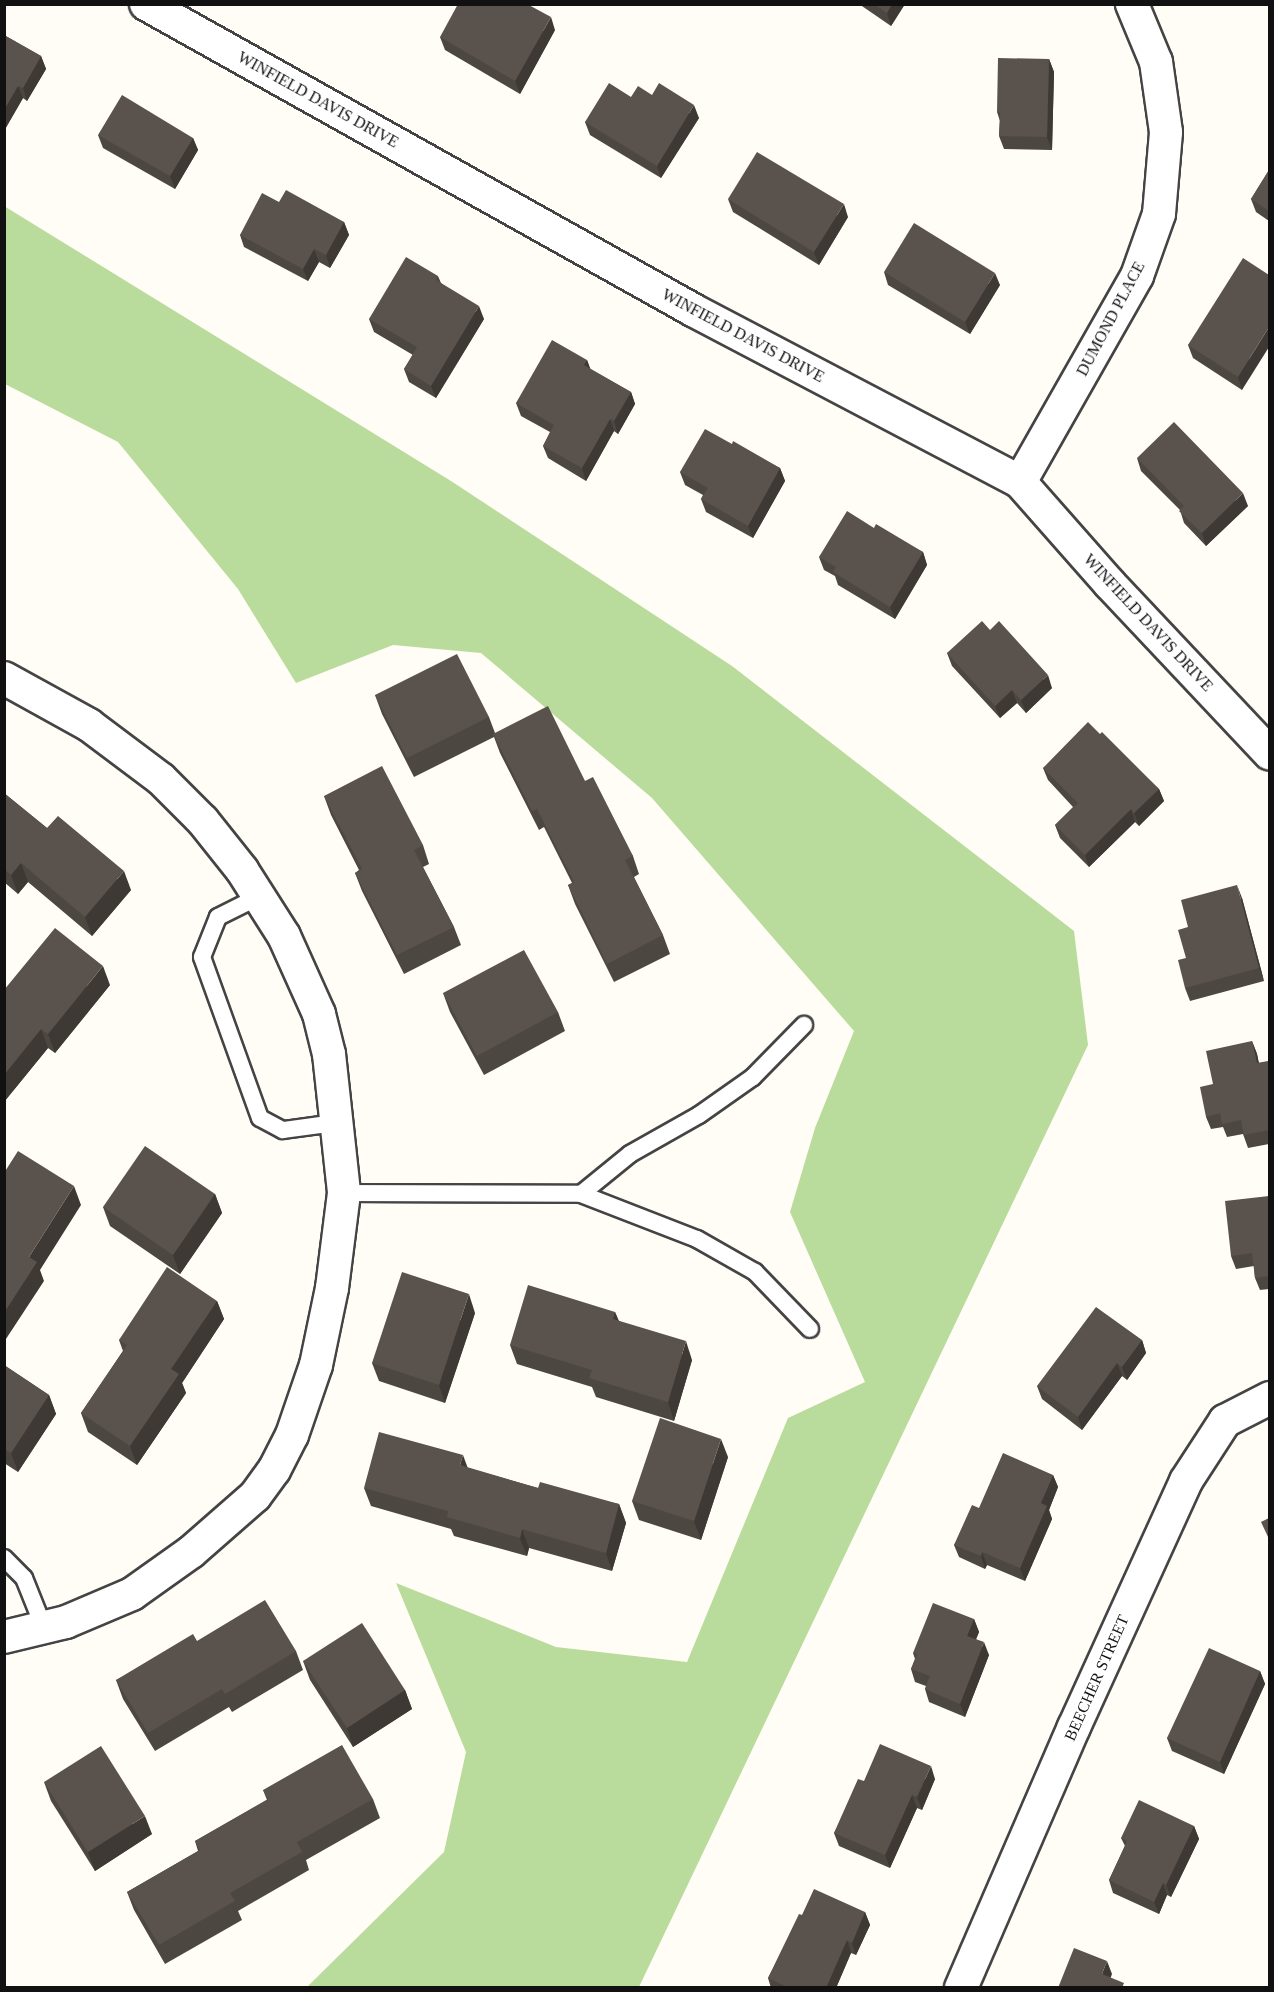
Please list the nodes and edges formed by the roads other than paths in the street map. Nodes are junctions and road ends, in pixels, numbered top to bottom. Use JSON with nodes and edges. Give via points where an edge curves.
{"nodes":[{"id":1,"x":146,"y":4,"type":"edge"},
{"id":2,"x":1132,"y":4,"type":"edge"},
{"id":3,"x":1020,"y":482,"type":"junction"},
{"id":4,"x":4,"y":678,"type":"edge"},
{"id":5,"x":1269,"y":754,"type":"edge"},
{"id":6,"x":258,"y":897,"type":"junction"},
{"id":7,"x":804,"y":1024,"type":"dead end"},
{"id":8,"x":335,"y":1123,"type":"junction"},
{"id":9,"x":344,"y":1193,"type":"junction"},
{"id":10,"x":580,"y":1194,"type":"junction"},
{"id":11,"x":810,"y":1329,"type":"dead end"},
{"id":12,"x":1269,"y":1398,"type":"edge"},
{"id":13,"x":4,"y":1558,"type":"edge"},
{"id":14,"x":44,"y":1628,"type":"junction"},
{"id":15,"x":4,"y":1637,"type":"edge"},
{"id":16,"x":961,"y":1988,"type":"edge"}],
"edges":[{"from":1,"to":3,"type":"street","name":"WINFIELD DAVIS DRIVE","via":[[693,310]]},
{"from":2,"to":3,"type":"street","name":"DUMOND PLACE","via":[[1156,62],[1164,120],[1159,214],[1137,276]]},
{"from":3,"to":5,"type":"street","name":"WINFIELD DAVIS DRIVE"},
{"from":4,"to":6,"type":"street","via":[[90,724],[161,779],[203,821]]},
{"from":6,"to":8,"type":"street","via":[[284,936],[319,1014],[329,1054]]},
{"from":6,"to":8,"type":"lane","via":[[218,918],[202,957],[260,1118],[283,1130]]},
{"from":7,"to":10,"type":"lane","via":[[753,1077],[699,1115],[630,1154]]},
{"from":8,"to":9,"type":"street"},
{"from":9,"to":10,"type":"lane"},
{"from":9,"to":14,"type":"street","via":[[332,1288],[316,1365],[303,1406],[274,1470],[255,1496],[163,1573],[132,1594]]},
{"from":10,"to":11,"type":"lane","via":[[697,1239],[756,1272]]},
{"from":12,"to":16,"type":"street","name":"BEECHER STREET","via":[[1225,1421],[1186,1481]]},
{"from":13,"to":14,"type":"lane","via":[[24,1578]]},
{"from":14,"to":15,"type":"street"}]}
